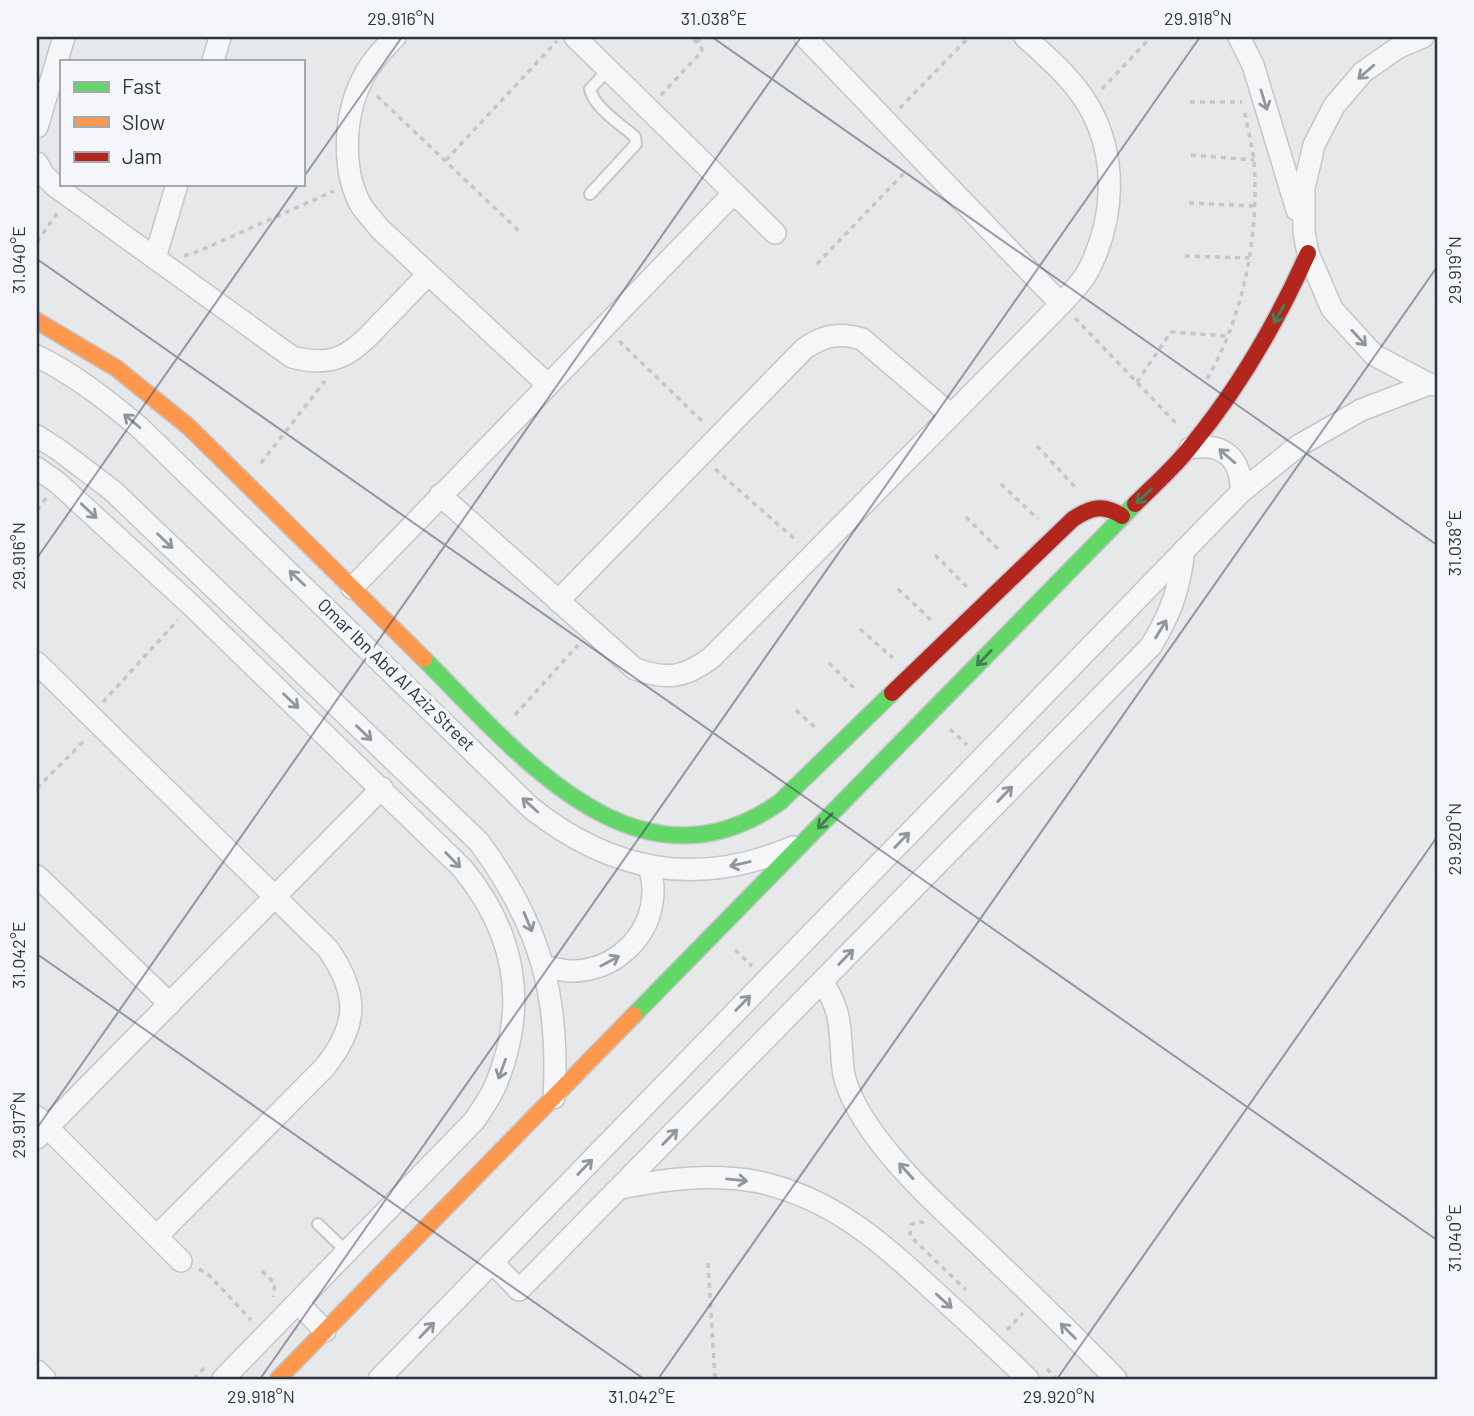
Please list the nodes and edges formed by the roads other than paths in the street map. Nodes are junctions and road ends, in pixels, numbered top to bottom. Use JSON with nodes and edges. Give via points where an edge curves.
{"nodes":[{"id":1,"x":64,"y":37,"type":"edge"},
{"id":2,"x":220,"y":37,"type":"edge"},
{"id":3,"x":395,"y":37,"type":"edge"},
{"id":4,"x":575,"y":37,"type":"edge"},
{"id":5,"x":805,"y":37,"type":"edge"},
{"id":6,"x":1026,"y":37,"type":"edge"},
{"id":7,"x":1239,"y":37,"type":"edge"},
{"id":8,"x":1423,"y":37,"type":"edge"},
{"id":9,"x":213,"y":60,"type":"edge"},
{"id":10,"x":608,"y":70,"type":"junction"},
{"id":11,"x":37,"y":127,"type":"edge"},
{"id":12,"x":37,"y":163,"type":"edge"},
{"id":13,"x":176,"y":186,"type":"edge"},
{"id":14,"x":734,"y":193,"type":"junction"},
{"id":15,"x":590,"y":194,"type":"dead end"},
{"id":16,"x":775,"y":233,"type":"dead end"},
{"id":17,"x":1306,"y":242,"type":"junction"},
{"id":18,"x":155,"y":258,"type":"junction"},
{"id":19,"x":428,"y":274,"type":"junction"},
{"id":20,"x":1061,"y":304,"type":"junction"},
{"id":21,"x":37,"y":321,"type":"edge"},
{"id":22,"x":37,"y":356,"type":"edge"},
{"id":23,"x":547,"y":384,"type":"junction"},
{"id":24,"x":1433,"y":384,"type":"edge"},
{"id":25,"x":951,"y":415,"type":"junction"},
{"id":26,"x":188,"y":427,"type":"junction"},
{"id":27,"x":37,"y":436,"type":"edge"},
{"id":28,"x":1190,"y":448,"type":"junction"},
{"id":29,"x":166,"y":452,"type":"junction"},
{"id":30,"x":37,"y":468,"type":"edge"},
{"id":31,"x":1241,"y":492,"type":"junction"},
{"id":32,"x":440,"y":495,"type":"junction"},
{"id":33,"x":1122,"y":516,"type":"junction"},
{"id":34,"x":1184,"y":550,"type":"junction"},
{"id":35,"x":352,"y":588,"type":"junction"},
{"id":36,"x":558,"y":601,"type":"junction"},
{"id":37,"x":273,"y":646,"type":"junction"},
{"id":38,"x":37,"y":663,"type":"edge"},
{"id":39,"x":254,"y":666,"type":"junction"},
{"id":40,"x":494,"y":729,"type":"junction"},
{"id":41,"x":469,"y":747,"type":"junction"},
{"id":42,"x":382,"y":788,"type":"junction"},
{"id":43,"x":804,"y":842,"type":"junction"},
{"id":44,"x":649,"y":866,"type":"junction"},
{"id":45,"x":37,"y":876,"type":"edge"},
{"id":46,"x":274,"y":898,"type":"junction"},
{"id":47,"x":544,"y":966,"type":"junction"},
{"id":48,"x":822,"y":982,"type":"junction"},
{"id":49,"x":170,"y":1004,"type":"junction"},
{"id":50,"x":554,"y":1098,"type":"junction"},
{"id":51,"x":40,"y":1127,"type":"edge"},
{"id":52,"x":620,"y":1188,"type":"junction"},
{"id":53,"x":318,"y":1224,"type":"dead end"},
{"id":54,"x":157,"y":1236,"type":"junction"},
{"id":55,"x":347,"y":1252,"type":"junction"},
{"id":56,"x":181,"y":1261,"type":"dead end"},
{"id":57,"x":493,"y":1263,"type":"junction"},
{"id":58,"x":298,"y":1303,"type":"junction"},
{"id":59,"x":325,"y":1331,"type":"junction"},
{"id":60,"x":37,"y":1371,"type":"edge"},
{"id":61,"x":45,"y":1379,"type":"edge"},
{"id":62,"x":223,"y":1379,"type":"edge"},
{"id":63,"x":278,"y":1379,"type":"edge"},
{"id":64,"x":379,"y":1379,"type":"edge"},
{"id":65,"x":1028,"y":1379,"type":"edge"},
{"id":66,"x":1116,"y":1379,"type":"edge"}],
"edges":[{"from":1,"to":11,"type":"street"},
{"from":2,"to":9,"type":"street"},
{"from":3,"to":19,"type":"street","via":[[361,81],[350,114],[352,183],[362,208]]},
{"from":4,"to":10,"type":"street"},
{"from":5,"to":20,"type":"street"},
{"from":6,"to":20,"type":"street","via":[[1061,70],[1088,105],[1105,145],[1111,189],[1105,233],[1092,263]]},
{"from":7,"to":17,"type":"street","one_way":true,"via":[[1254,65]]},
{"from":8,"to":17,"type":"street","one_way":true,"via":[[1363,72],[1334,106],[1314,145],[1304,188]]},
{"from":10,"to":14,"type":"street"},
{"from":10,"to":15,"type":"lane","via":[[590,89],[591,94],[635,137],[636,144]]},
{"from":12,"to":18,"type":"street","via":[[69,196]]},
{"from":13,"to":18,"type":"street"},
{"from":14,"to":16,"type":"street"},
{"from":14,"to":23,"type":"street"},
{"from":17,"to":24,"type":"street","one_way":true,"via":[[1332,309],[1374,355]]},
{"from":17,"to":28,"type":"street","one_way":true,"via":[[1291,293],[1252,363]]},
{"from":18,"to":19,"type":"street","via":[[292,357],[309,362],[326,362],[358,348]]},
{"from":19,"to":23,"type":"street"},
{"from":20,"to":25,"type":"street"},
{"from":21,"to":26,"type":"street","via":[[116,368]]},
{"from":29,"to":22,"type":"street","name":"Omar Ibn Abd Al Aziz Street","one_way":true,"via":[[99,393]]},
{"from":23,"to":32,"type":"street"},
{"from":24,"to":31,"type":"street","via":[[1351,416],[1298,446]]},
{"from":25,"to":36,"type":"street","via":[[695,670],[654,676],[635,669]]},
{"from":25,"to":36,"type":"street","via":[[862,339],[832,334],[817,340]]},
{"from":26,"to":29,"type":"street"},
{"from":26,"to":35,"type":"street"},
{"from":27,"to":37,"type":"street","one_way":true,"via":[[113,491]]},
{"from":31,"to":28,"type":"street","one_way":true,"via":[[1237,465],[1229,454],[1203,445]]},
{"from":28,"to":33,"type":"street","one_way":true},
{"from":41,"to":29,"type":"street","name":"Omar Ibn Abd Al Aziz Street","one_way":true},
{"from":30,"to":39,"type":"street","one_way":true},
{"from":31,"to":34,"type":"street"},
{"from":32,"to":35,"type":"street"},
{"from":32,"to":36,"type":"street"},
{"from":33,"to":40,"type":"street","via":[[1111,508],[1093,507],[1065,527],[794,790],[763,814],[732,827],[705,835],[671,835],[628,827],[563,790]]},
{"from":33,"to":43,"type":"street","one_way":true},
{"from":48,"to":34,"type":"street","one_way":true,"via":[[1151,646],[1180,585]]},
{"from":57,"to":34,"type":"street","one_way":true},
{"from":35,"to":40,"type":"street"},
{"from":37,"to":39,"type":"street"},
{"from":37,"to":47,"type":"street","one_way":true,"via":[[479,842],[521,906]]},
{"from":38,"to":46,"type":"street"},
{"from":39,"to":42,"type":"street","one_way":true},
{"from":40,"to":41,"type":"street"},
{"from":44,"to":41,"type":"street","name":"Omar Ibn Abd Al Aziz Street","one_way":true,"via":[[617,858],[558,829]]},
{"from":42,"to":46,"type":"street"},
{"from":42,"to":55,"type":"street","one_way":true,"via":[[478,887],[505,941],[513,974],[514,1009],[509,1049],[495,1087],[474,1121]]},
{"from":43,"to":44,"type":"street","name":"Omar Ibn Abd Al Aziz Street","one_way":true,"via":[[768,858],[729,867]]},
{"from":43,"to":50,"type":"street"},
{"from":47,"to":44,"type":"street","one_way":true,"via":[[569,971],[595,969],[618,958],[637,940],[649,917],[653,891]]},
{"from":45,"to":49,"type":"street"},
{"from":46,"to":49,"type":"street"},
{"from":46,"to":54,"type":"street","via":[[328,948],[343,970],[351,996],[350,1022],[341,1047],[324,1068]]},
{"from":47,"to":50,"type":"street","via":[[554,1017]]},
{"from":52,"to":48,"type":"street","one_way":true},
{"from":66,"to":48,"type":"street","one_way":true,"via":[[934,1201],[877,1138],[849,1093],[839,1014]]},
{"from":49,"to":51,"type":"street"},
{"from":50,"to":59,"type":"street"},
{"from":51,"to":54,"type":"street"},
{"from":52,"to":57,"type":"street","via":[[519,1290]]},
{"from":52,"to":65,"type":"street","one_way":true,"via":[[707,1177],[758,1182],[808,1197],[854,1222],[894,1255]]},
{"from":53,"to":55,"type":"lane"},
{"from":54,"to":56,"type":"street"},
{"from":55,"to":58,"type":"street"},
{"from":64,"to":57,"type":"street","one_way":true},
{"from":58,"to":59,"type":"street"},
{"from":58,"to":62,"type":"street"},
{"from":59,"to":63,"type":"street"},
{"from":60,"to":61,"type":"street"}]}
